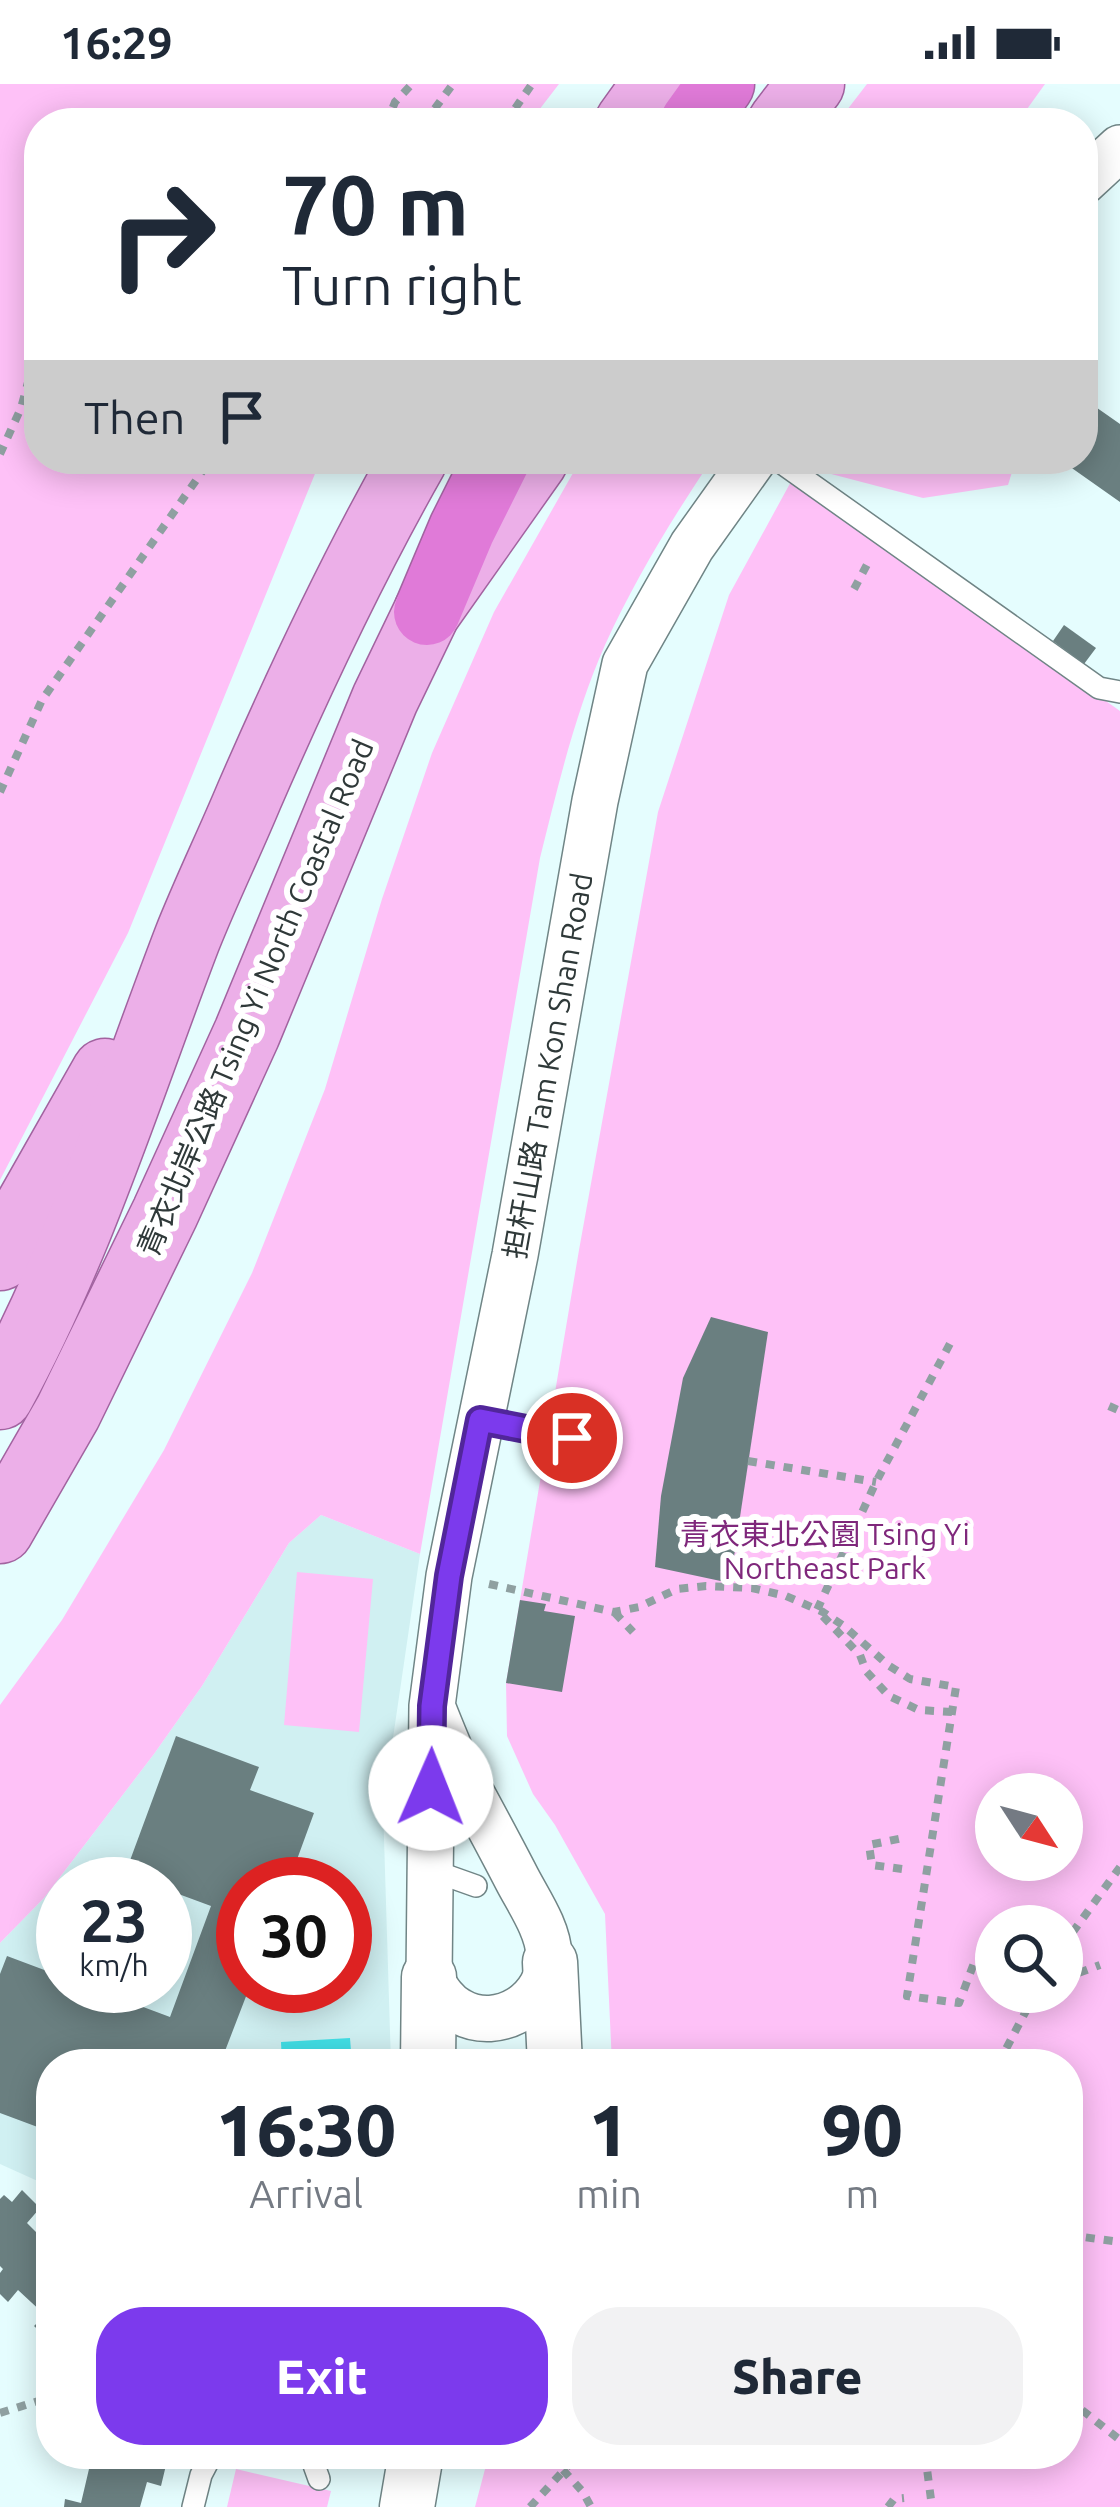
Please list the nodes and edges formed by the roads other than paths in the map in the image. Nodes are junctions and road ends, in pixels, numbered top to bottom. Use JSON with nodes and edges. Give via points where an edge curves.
{"nodes":[{"id":1,"x":811,"y":84,"type":"edge"},
{"id":2,"x":793,"y":108,"type":"edge"},
{"id":3,"x":406,"y":474,"type":"edge"},
{"id":4,"x":489,"y":474,"type":"edge"},
{"id":5,"x":524,"y":474,"type":"edge"},
{"id":6,"x":743,"y":474,"type":"edge"},
{"id":7,"x":797,"y":474,"type":"edge"},
{"id":8,"x":427,"y":611,"type":"junction"},
{"id":9,"x":1120,"y":692,"type":"edge"},
{"id":10,"x":188,"y":937,"type":"junction"},
{"id":11,"x":0,"y":1257,"type":"edge"},
{"id":12,"x":0,"y":1396,"type":"edge"},
{"id":13,"x":480,"y":1420,"type":"junction"},
{"id":14,"x":602,"y":1444,"type":"dead end"},
{"id":15,"x":0,"y":1530,"type":"edge"},
{"id":16,"x":432,"y":1706,"type":"junction"},
{"id":17,"x":430,"y":1870,"type":"junction"},
{"id":18,"x":476,"y":1886,"type":"dead end"},
{"id":19,"x":550,"y":1962,"type":"junction"},
{"id":20,"x":429,"y":1977,"type":"junction"},
{"id":21,"x":428,"y":2049,"type":"edge"},
{"id":22,"x":554,"y":2049,"type":"edge"},
{"id":23,"x":204,"y":2469,"type":"edge"},
{"id":24,"x":315,"y":2469,"type":"edge"},
{"id":25,"x":413,"y":2469,"type":"edge"},
{"id":26,"x":319,"y":2480,"type":"dead end"},
{"id":27,"x":193,"y":2507,"type":"edge"},
{"id":28,"x":407,"y":2507,"type":"edge"}],
"edges":[{"from":1,"to":2,"type":"main road"},
{"from":3,"to":10,"type":"main road","via":[[299,682]]},
{"from":4,"to":8,"type":"highway","name":"青衣北岸公路 Tsing Yi North Coastal Road"},
{"from":5,"to":8,"type":"main road"},
{"from":6,"to":13,"type":"street","name":"担杆山路 Tam Kon Shan Road","via":[[626,664]]},
{"from":7,"to":9,"type":"lane","via":[[1099,688]]},
{"from":8,"to":15,"type":"main road","name":"青衣北岸公路 Tsing Yi North Coastal Road","via":[[165,1214]]},
{"from":10,"to":11,"type":"main road"},
{"from":10,"to":12,"type":"main road","via":[[98,1184]]},
{"from":13,"to":14,"type":"lane"},
{"from":13,"to":16,"type":"street","name":"担杆山路 Tam Kon Shan Road"},
{"from":16,"to":17,"type":"street","name":"担杆山路 Tam Kon Shan Road"},
{"from":16,"to":19,"type":"street","via":[[543,1930]]},
{"from":17,"to":18,"type":"lane"},
{"from":17,"to":20,"type":"street","name":"担杆山路 Tam Kon Shan Road"},
{"from":19,"to":20,"type":"street","via":[[538,1994],[491,2019],[457,2011]]},
{"from":19,"to":22,"type":"street"},
{"from":20,"to":21,"type":"street"},
{"from":23,"to":27,"type":"lane"},
{"from":24,"to":26,"type":"lane"},
{"from":25,"to":28,"type":"street"}]}
